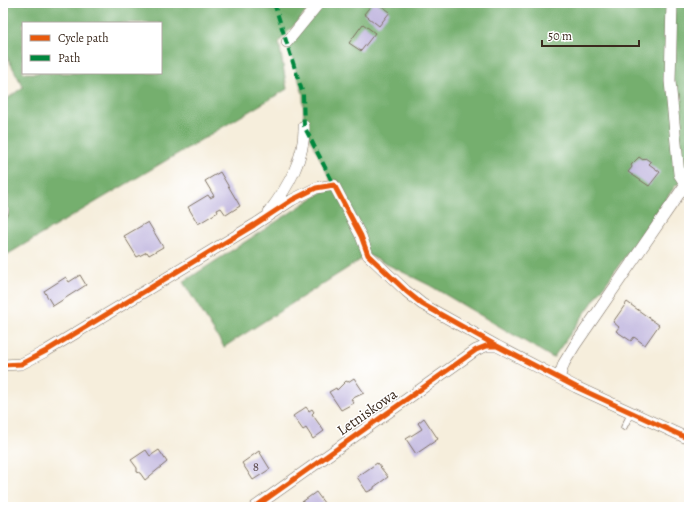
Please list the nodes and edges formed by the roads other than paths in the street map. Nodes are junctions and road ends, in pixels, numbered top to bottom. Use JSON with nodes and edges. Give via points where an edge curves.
{"nodes":[{"id":1,"x":318,"y":3,"type":"edge"},
{"id":2,"x":672,"y":3,"type":"edge"},
{"id":3,"x":287,"y":42,"type":"dead end"},
{"id":4,"x":304,"y":126,"type":"dead end"},
{"id":5,"x":687,"y":187,"type":"edge"},
{"id":6,"x":3,"y":195,"type":"edge"},
{"id":7,"x":3,"y":211,"type":"edge"},
{"id":8,"x":265,"y":217,"type":"junction"},
{"id":9,"x":497,"y":346,"type":"junction"},
{"id":10,"x":3,"y":365,"type":"edge"},
{"id":11,"x":559,"y":378,"type":"junction"},
{"id":12,"x":631,"y":413,"type":"junction"},
{"id":13,"x":624,"y":427,"type":"dead end"},
{"id":14,"x":689,"y":439,"type":"edge"},
{"id":15,"x":255,"y":507,"type":"edge"}],
"edges":[{"from":1,"to":3,"type":"street"},
{"from":2,"to":5,"type":"street","via":[[670,81],[679,174]]},
{"from":4,"to":8,"type":"street","via":[[303,143],[294,170],[282,194]]},
{"from":5,"to":11,"type":"street","via":[[575,345],[564,363]]},
{"from":6,"to":7,"type":"street"},
{"from":8,"to":9,"type":"street","via":[[316,188],[334,185],[361,236],[368,255],[422,304]]},
{"from":8,"to":10,"type":"street","via":[[46,350],[21,364]]},
{"from":9,"to":11,"type":"street"},
{"from":9,"to":15,"type":"street","name":"Letniskowa","via":[[486,346],[476,350]]},
{"from":11,"to":12,"type":"street"},
{"from":12,"to":13,"type":"lane"},
{"from":12,"to":14,"type":"street"}]}
